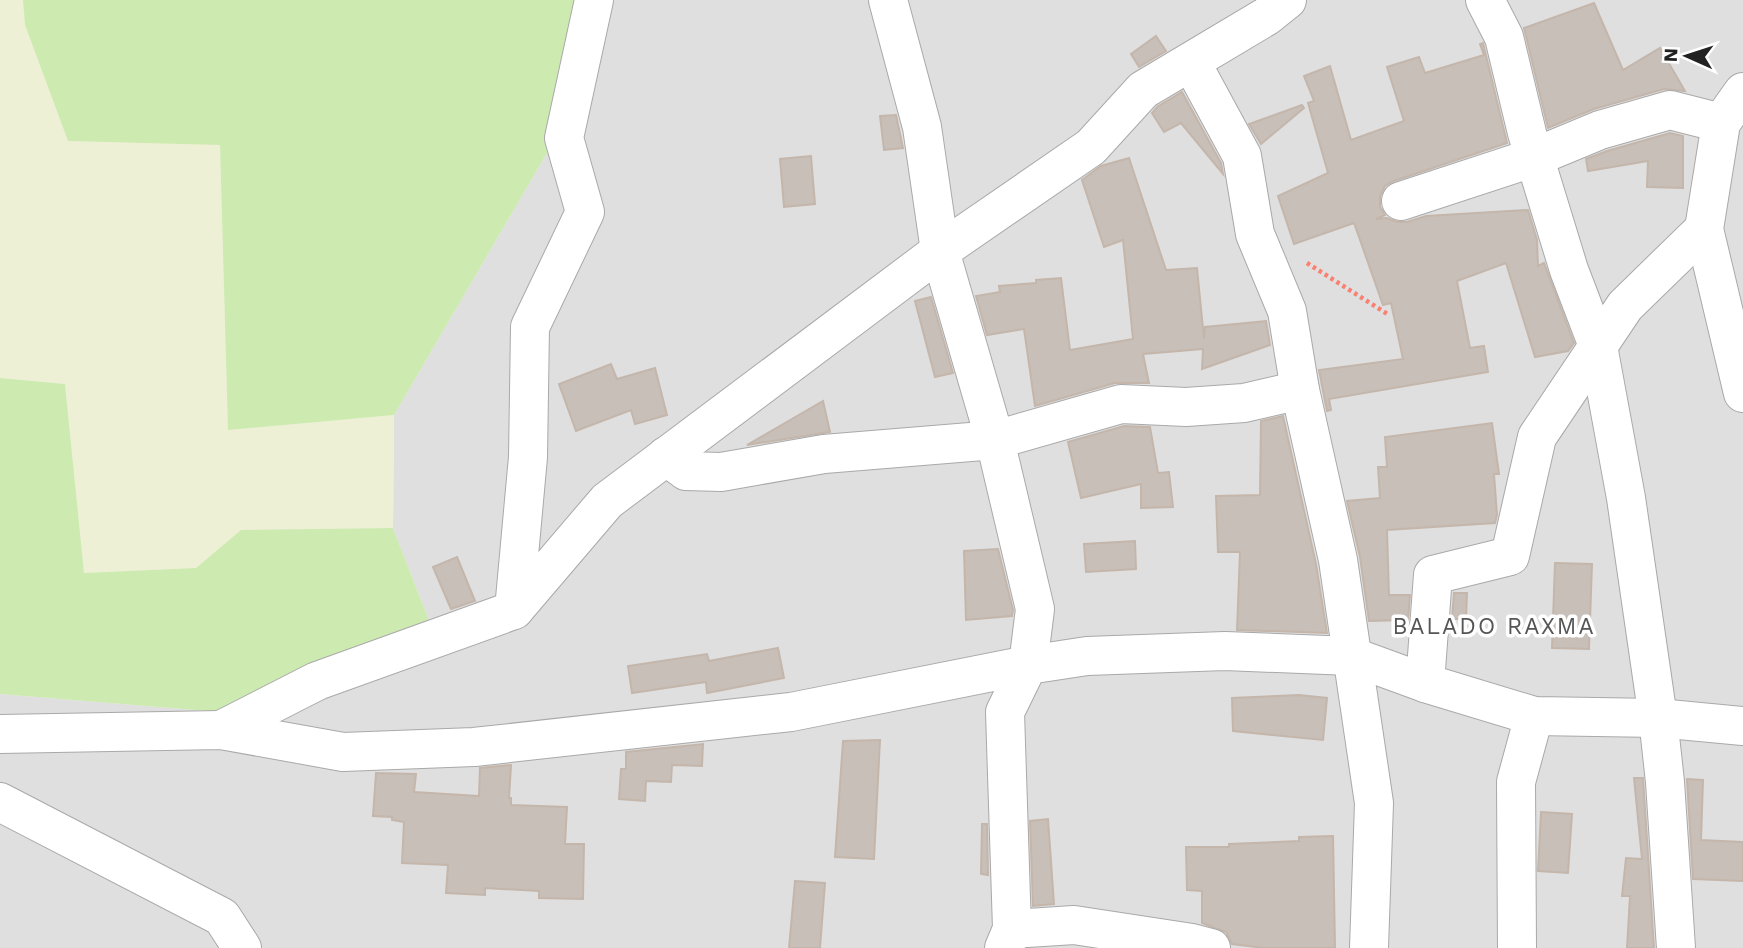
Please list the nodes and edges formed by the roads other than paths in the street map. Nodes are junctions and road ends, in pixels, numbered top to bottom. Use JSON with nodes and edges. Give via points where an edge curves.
{"nodes":[{"id":1,"x":594,"y":0,"type":"edge"},
{"id":2,"x":888,"y":0,"type":"edge"},
{"id":3,"x":1287,"y":0,"type":"edge"},
{"id":4,"x":1485,"y":0,"type":"edge"},
{"id":5,"x":1191,"y":62,"type":"junction"},
{"id":6,"x":1743,"y":92,"type":"edge"},
{"id":7,"x":1721,"y":123,"type":"junction"},
{"id":8,"x":1535,"y":157,"type":"junction"},
{"id":9,"x":1401,"y":201,"type":"dead end"},
{"id":10,"x":1704,"y":229,"type":"junction"},
{"id":11,"x":940,"y":251,"type":"junction"},
{"id":12,"x":1598,"y":346,"type":"junction"},
{"id":13,"x":1300,"y":390,"type":"junction"},
{"id":14,"x":1743,"y":393,"type":"edge"},
{"id":15,"x":995,"y":440,"type":"junction"},
{"id":16,"x":666,"y":456,"type":"junction"},
{"id":17,"x":514,"y":610,"type":"junction"},
{"id":18,"x":1351,"y":656,"type":"junction"},
{"id":19,"x":1028,"y":665,"type":"junction"},
{"id":20,"x":1425,"y":682,"type":"junction"},
{"id":21,"x":1534,"y":716,"type":"junction"},
{"id":22,"x":1658,"y":718,"type":"junction"},
{"id":23,"x":1743,"y":726,"type":"edge"},
{"id":24,"x":221,"y":730,"type":"junction"},
{"id":25,"x":0,"y":734,"type":"edge"},
{"id":26,"x":0,"y":802,"type":"edge"},
{"id":27,"x":1008,"y":938,"type":"edge"},
{"id":28,"x":243,"y":948,"type":"edge"},
{"id":29,"x":1211,"y":948,"type":"edge"},
{"id":30,"x":1369,"y":948,"type":"edge"},
{"id":31,"x":1517,"y":948,"type":"edge"},
{"id":32,"x":1676,"y":948,"type":"edge"}],
"edges":[{"from":1,"to":17,"type":"street","via":[[564,138],[585,212],[530,327],[528,457]]},
{"from":2,"to":11,"type":"street","via":[[922,127]]},
{"from":3,"to":5,"type":"street"},
{"from":4,"to":8,"type":"street","via":[[1504,37]]},
{"from":5,"to":11,"type":"street","via":[[1143,90],[1091,147]]},
{"from":5,"to":13,"type":"street","via":[[1242,156],[1255,234],[1287,311]]},
{"from":6,"to":7,"type":"street"},
{"from":7,"to":8,"type":"street","via":[[1670,110],[1600,130]]},
{"from":7,"to":10,"type":"street"},
{"from":8,"to":9,"type":"street"},
{"from":8,"to":12,"type":"street"},
{"from":10,"to":12,"type":"street","via":[[1625,306]]},
{"from":10,"to":14,"type":"street"},
{"from":11,"to":15,"type":"street"},
{"from":11,"to":16,"type":"street"},
{"from":12,"to":20,"type":"street","via":[[1537,437],[1510,556],[1433,575]]},
{"from":12,"to":22,"type":"street"},
{"from":13,"to":15,"type":"street","via":[[1244,403],[1186,407],[1121,404]]},
{"from":13,"to":18,"type":"street","via":[[1338,560]]},
{"from":15,"to":16,"type":"street","via":[[824,454],[721,472],[686,471]]},
{"from":15,"to":19,"type":"street","via":[[1035,609]]},
{"from":16,"to":17,"type":"street","via":[[607,501]]},
{"from":17,"to":24,"type":"street","via":[[317,681]]},
{"from":18,"to":19,"type":"street","via":[[1225,651],[1087,656]]},
{"from":18,"to":20,"type":"street"},
{"from":18,"to":30,"type":"street","via":[[1374,803]]},
{"from":19,"to":24,"type":"street","via":[[792,712],[474,747],[343,752]]},
{"from":19,"to":27,"type":"street","via":[[1005,712]]},
{"from":20,"to":21,"type":"street"},
{"from":21,"to":22,"type":"street"},
{"from":21,"to":31,"type":"street","via":[[1517,782]]},
{"from":22,"to":23,"type":"street"},
{"from":22,"to":32,"type":"street"},
{"from":24,"to":25,"type":"street"},
{"from":26,"to":28,"type":"street","via":[[222,917]]},
{"from":27,"to":29,"type":"street","via":[[1074,925]]}]}
